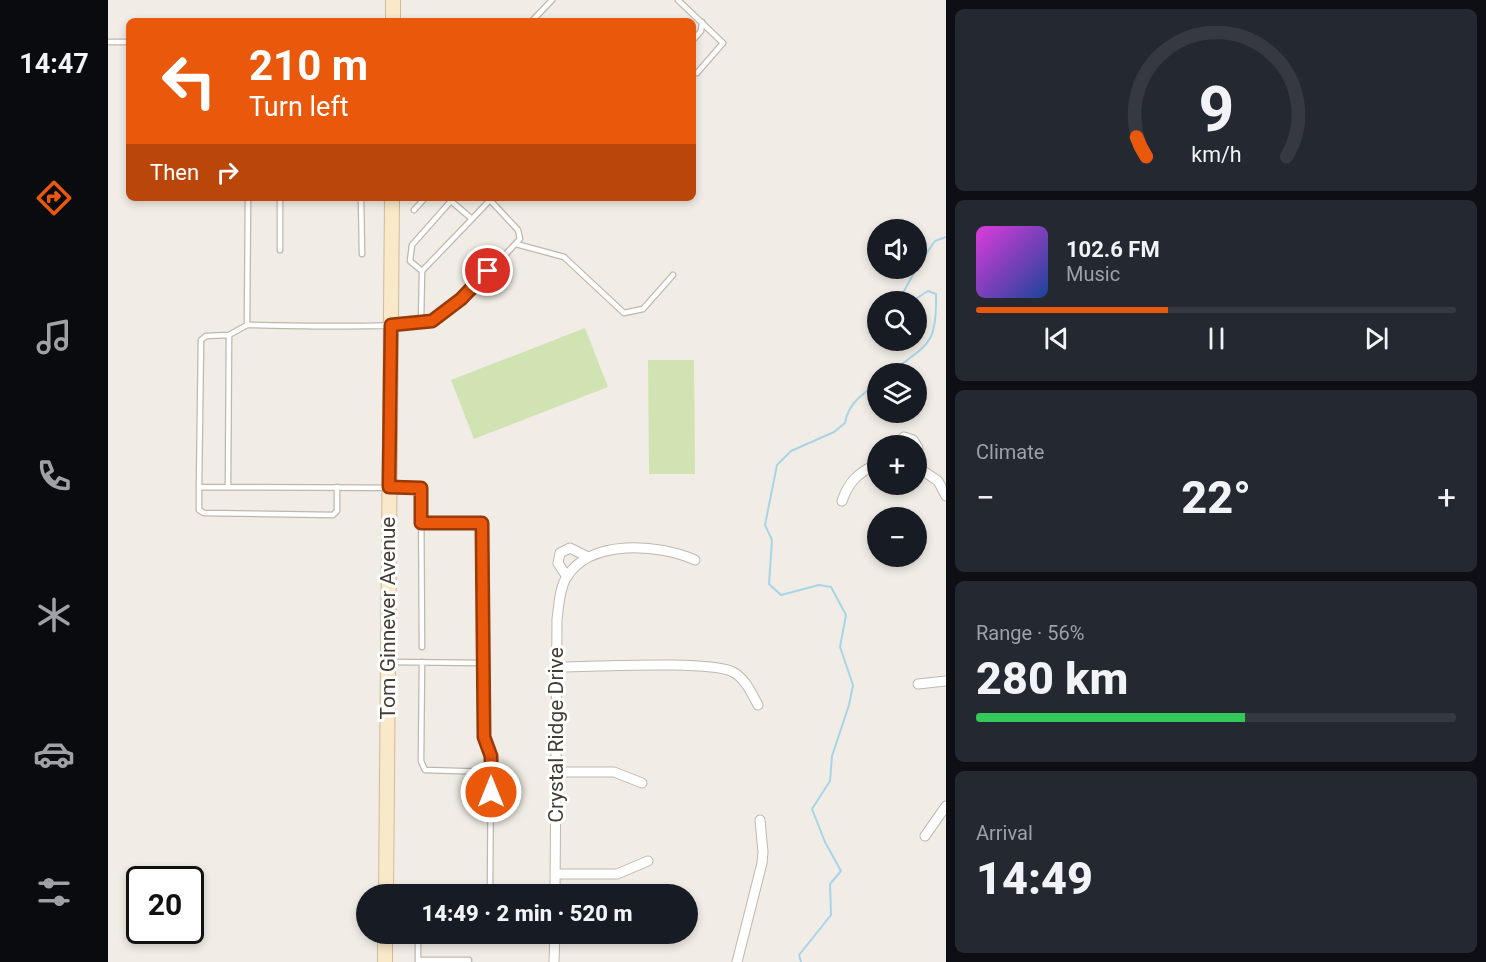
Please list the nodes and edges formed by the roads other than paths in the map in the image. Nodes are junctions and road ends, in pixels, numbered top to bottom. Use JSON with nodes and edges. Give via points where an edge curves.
{"nodes":[{"id":1,"x":393,"y":0,"type":"edge"},
{"id":2,"x":552,"y":0,"type":"edge"},
{"id":3,"x":678,"y":0,"type":"edge"},
{"id":4,"x":393,"y":18,"type":"edge"},
{"id":5,"x":535,"y":18,"type":"edge"},
{"id":6,"x":702,"y":22,"type":"junction"},
{"id":7,"x":696,"y":37,"type":"edge"},
{"id":8,"x":108,"y":42,"type":"edge"},
{"id":9,"x":126,"y":42,"type":"edge"},
{"id":10,"x":696,"y":71,"type":"edge"},
{"id":11,"x":248,"y":201,"type":"edge"},
{"id":12,"x":280,"y":201,"type":"edge"},
{"id":13,"x":362,"y":201,"type":"edge"},
{"id":14,"x":392,"y":201,"type":"edge"},
{"id":15,"x":422,"y":201,"type":"edge"},
{"id":16,"x":448,"y":201,"type":"edge"},
{"id":17,"x":452,"y":201,"type":"edge"},
{"id":18,"x":487,"y":201,"type":"edge"},
{"id":19,"x":491,"y":201,"type":"edge"},
{"id":20,"x":414,"y":210,"type":"dead end"},
{"id":21,"x":472,"y":219,"type":"junction"},
{"id":22,"x":516,"y":244,"type":"junction"},
{"id":23,"x":280,"y":250,"type":"dead end"},
{"id":24,"x":362,"y":254,"type":"dead end"},
{"id":25,"x":422,"y":272,"type":"junction"},
{"id":26,"x":673,"y":275,"type":"dead end"},
{"id":27,"x":421,"y":322,"type":"junction"},
{"id":28,"x":247,"y":325,"type":"junction"},
{"id":29,"x":391,"y":325,"type":"junction"},
{"id":30,"x":229,"y":335,"type":"junction"},
{"id":31,"x":867,"y":468,"type":"edge"},
{"id":32,"x":927,"y":473,"type":"edge"},
{"id":33,"x":199,"y":487,"type":"junction"},
{"id":34,"x":228,"y":487,"type":"junction"},
{"id":35,"x":337,"y":487,"type":"junction"},
{"id":36,"x":389,"y":487,"type":"junction"},
{"id":37,"x":946,"y":496,"type":"edge"},
{"id":38,"x":842,"y":501,"type":"dead end"},
{"id":39,"x":421,"y":523,"type":"junction"},
{"id":40,"x":588,"y":557,"type":"junction"},
{"id":41,"x":695,"y":560,"type":"dead end"},
{"id":42,"x":567,"y":577,"type":"junction"},
{"id":43,"x":422,"y":647,"type":"dead end"},
{"id":44,"x":388,"y":662,"type":"junction"},
{"id":45,"x":422,"y":662,"type":"junction"},
{"id":46,"x":483,"y":663,"type":"junction"},
{"id":47,"x":557,"y":667,"type":"junction"},
{"id":48,"x":946,"y":681,"type":"edge"},
{"id":49,"x":918,"y":684,"type":"dead end"},
{"id":50,"x":758,"y":705,"type":"dead end"},
{"id":51,"x":491,"y":772,"type":"junction"},
{"id":52,"x":556,"y":772,"type":"junction"},
{"id":53,"x":642,"y":783,"type":"dead end"},
{"id":54,"x":946,"y":806,"type":"edge"},
{"id":55,"x":760,"y":820,"type":"dead end"},
{"id":56,"x":925,"y":836,"type":"dead end"},
{"id":57,"x":648,"y":861,"type":"dead end"},
{"id":58,"x":555,"y":874,"type":"junction"},
{"id":59,"x":386,"y":884,"type":"edge"},
{"id":60,"x":490,"y":884,"type":"edge"},
{"id":61,"x":555,"y":884,"type":"edge"},
{"id":62,"x":385,"y":944,"type":"edge"},
{"id":63,"x":418,"y":944,"type":"edge"},
{"id":64,"x":555,"y":944,"type":"edge"},
{"id":65,"x":469,"y":960,"type":"dead end"},
{"id":66,"x":418,"y":961,"type":"edge"},
{"id":67,"x":385,"y":962,"type":"edge"},
{"id":68,"x":554,"y":962,"type":"edge"},
{"id":69,"x":737,"y":962,"type":"edge"}],
"edges":[{"from":1,"to":4,"type":"main road"},
{"from":2,"to":5,"type":"lane"},
{"from":3,"to":6,"type":"lane"},
{"from":6,"to":7,"type":"lane"},
{"from":6,"to":10,"type":"lane","via":[[723,43]]},
{"from":8,"to":9,"type":"lane"},
{"from":11,"to":28,"type":"lane"},
{"from":12,"to":23,"type":"lane"},
{"from":13,"to":24,"type":"lane"},
{"from":14,"to":29,"type":"main road","name":"Tom Ginnever Avenue"},
{"from":15,"to":20,"type":"lane"},
{"from":16,"to":25,"type":"lane","via":[[412,244],[410,261]]},
{"from":17,"to":21,"type":"lane"},
{"from":18,"to":21,"type":"lane"},
{"from":19,"to":22,"type":"lane","via":[[518,230],[520,239]]},
{"from":21,"to":25,"type":"lane"},
{"from":22,"to":26,"type":"lane","via":[[564,257],[624,313],[643,309]]},
{"from":22,"to":27,"type":"lane","via":[[461,299],[432,321]]},
{"from":25,"to":27,"type":"lane"},
{"from":27,"to":29,"type":"lane"},
{"from":28,"to":29,"type":"lane"},
{"from":28,"to":30,"type":"lane"},
{"from":29,"to":36,"type":"main road","name":"Tom Ginnever Avenue"},
{"from":30,"to":33,"type":"lane","via":[[206,336],[201,340]]},
{"from":30,"to":34,"type":"lane"},
{"from":31,"to":38,"type":"street","via":[[848,484]]},
{"from":32,"to":37,"type":"street","via":[[938,481]]},
{"from":33,"to":34,"type":"lane"},
{"from":33,"to":35,"type":"lane","via":[[198,510],[204,513],[333,515],[337,511]]},
{"from":34,"to":35,"type":"lane"},
{"from":35,"to":36,"type":"lane"},
{"from":36,"to":39,"type":"lane","via":[[421,488]]},
{"from":36,"to":44,"type":"main road","name":"Tom Ginnever Avenue"},
{"from":39,"to":43,"type":"lane"},
{"from":39,"to":46,"type":"lane","via":[[482,523]]},
{"from":40,"to":41,"type":"street","name":"Crystal Ridge Drive","via":[[605,551],[646,550],[677,552]]},
{"from":40,"to":42,"type":"street"},
{"from":40,"to":42,"type":"street","name":"Crystal Ridge Drive","via":[[570,548],[560,553],[558,563]]},
{"from":42,"to":47,"type":"street","name":"Crystal Ridge Drive","via":[[561,589],[557,619]]},
{"from":44,"to":45,"type":"lane"},
{"from":44,"to":59,"type":"main road","name":"Tom Ginnever Avenue"},
{"from":45,"to":46,"type":"lane"},
{"from":45,"to":51,"type":"lane","via":[[421,761],[425,770]]},
{"from":46,"to":51,"type":"lane","via":[[484,737],[491,756]]},
{"from":47,"to":50,"type":"street","via":[[732,671],[742,678]]},
{"from":47,"to":52,"type":"street","name":"Crystal Ridge Drive"},
{"from":48,"to":49,"type":"street"},
{"from":51,"to":60,"type":"lane"},
{"from":52,"to":53,"type":"street","via":[[614,772]]},
{"from":52,"to":58,"type":"street","name":"Crystal Ridge Drive"},
{"from":54,"to":56,"type":"street"},
{"from":55,"to":69,"type":"street","via":[[764,852]]},
{"from":57,"to":58,"type":"street","via":[[617,874]]},
{"from":58,"to":61,"type":"street","name":"Crystal Ridge Drive"},
{"from":62,"to":67,"type":"main road"},
{"from":63,"to":66,"type":"lane"},
{"from":64,"to":68,"type":"street"},
{"from":65,"to":66,"type":"lane"}]}
